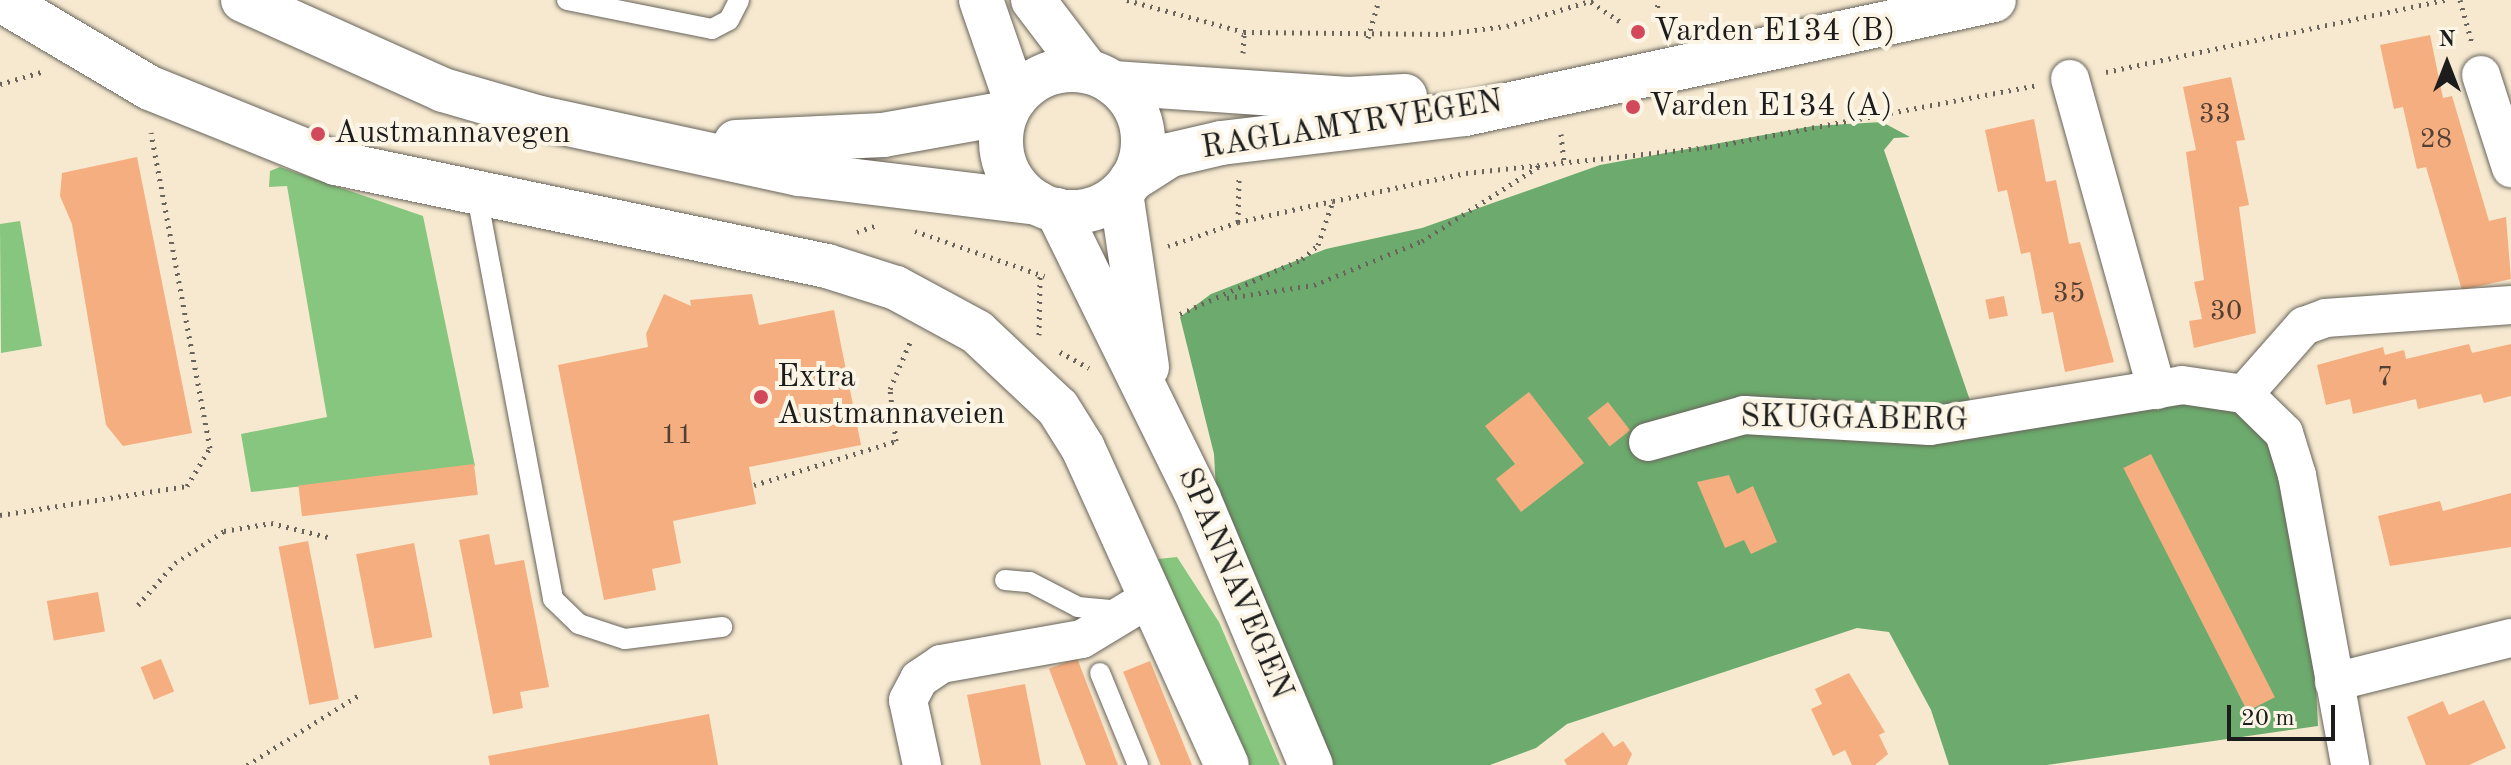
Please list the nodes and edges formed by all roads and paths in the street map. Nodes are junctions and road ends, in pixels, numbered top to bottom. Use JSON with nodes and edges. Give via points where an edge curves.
{"nodes":[{"id":1,"x":1,"y":0,"type":"edge"},
{"id":2,"x":243,"y":0,"type":"edge"},
{"id":3,"x":567,"y":0,"type":"edge"},
{"id":4,"x":739,"y":0,"type":"edge"},
{"id":5,"x":981,"y":0,"type":"edge"},
{"id":6,"x":1033,"y":0,"type":"edge"},
{"id":7,"x":1127,"y":0,"type":"edge"},
{"id":8,"x":1379,"y":0,"type":"edge"},
{"id":9,"x":1658,"y":0,"type":"edge"},
{"id":10,"x":1994,"y":0,"type":"edge"},
{"id":11,"x":2446,"y":0,"type":"edge"},
{"id":12,"x":1592,"y":1,"type":"edge"},
{"id":13,"x":1657,"y":15,"type":"dead end"},
{"id":14,"x":1622,"y":23,"type":"dead end"},
{"id":15,"x":1244,"y":32,"type":"junction"},
{"id":16,"x":1368,"y":38,"type":"junction"},
{"id":17,"x":1243,"y":61,"type":"dead end"},
{"id":18,"x":2481,"y":75,"type":"dead end"},
{"id":19,"x":1100,"y":77,"type":"junction"},
{"id":20,"x":2070,"y":79,"type":"junction"},
{"id":21,"x":1579,"y":87,"type":"junction"},
{"id":22,"x":150,"y":88,"type":"junction"},
{"id":23,"x":1010,"y":106,"type":"junction"},
{"id":24,"x":1561,"y":134,"type":"dead end"},
{"id":25,"x":650,"y":143,"type":"junction"},
{"id":26,"x":1564,"y":161,"type":"junction"},
{"id":27,"x":1542,"y":164,"type":"junction"},
{"id":28,"x":2511,"y":168,"type":"edge"},
{"id":29,"x":1239,"y":173,"type":"dead end"},
{"id":30,"x":1126,"y":186,"type":"junction"},
{"id":31,"x":477,"y":196,"type":"junction"},
{"id":32,"x":1333,"y":201,"type":"junction"},
{"id":33,"x":1047,"y":206,"type":"junction"},
{"id":34,"x":1238,"y":222,"type":"junction"},
{"id":35,"x":890,"y":226,"type":"dead end"},
{"id":36,"x":902,"y":227,"type":"dead end"},
{"id":37,"x":1157,"y":250,"type":"dead end"},
{"id":38,"x":827,"y":266,"type":"junction"},
{"id":39,"x":1053,"y":275,"type":"dead end"},
{"id":40,"x":1040,"y":276,"type":"junction"},
{"id":41,"x":1222,"y":298,"type":"junction"},
{"id":42,"x":929,"y":304,"type":"junction"},
{"id":43,"x":2511,"y":305,"type":"edge"},
{"id":44,"x":1175,"y":319,"type":"dead end"},
{"id":45,"x":1039,"y":342,"type":"dead end"},
{"id":46,"x":2157,"y":390,"type":"junction"},
{"id":47,"x":2244,"y":394,"type":"junction"},
{"id":48,"x":1155,"y":404,"type":"junction"},
{"id":49,"x":1648,"y":442,"type":"dead end"},
{"id":50,"x":754,"y":485,"type":"dead end"},
{"id":51,"x":0,"y":515,"type":"edge"},
{"id":52,"x":328,"y":537,"type":"dead end"},
{"id":53,"x":1005,"y":580,"type":"dead end"},
{"id":54,"x":1137,"y":603,"type":"junction"},
{"id":55,"x":138,"y":605,"type":"dead end"},
{"id":56,"x":722,"y":627,"type":"dead end"},
{"id":57,"x":2511,"y":638,"type":"edge"},
{"id":58,"x":1100,"y":673,"type":"dead end"},
{"id":59,"x":2334,"y":682,"type":"junction"},
{"id":60,"x":359,"y":695,"type":"dead end"},
{"id":61,"x":247,"y":765,"type":"edge"},
{"id":62,"x":922,"y":765,"type":"edge"},
{"id":63,"x":1138,"y":765,"type":"edge"},
{"id":64,"x":1227,"y":765,"type":"edge"},
{"id":65,"x":1311,"y":765,"type":"edge"},
{"id":66,"x":2350,"y":765,"type":"edge"}],
"edges":[{"from":1,"to":22,"type":"main road"},
{"from":2,"to":25,"type":"main road","via":[[443,90]]},
{"from":3,"to":4,"type":"lane","via":[[712,29],[729,20]]},
{"from":5,"to":23,"type":"main road"},
{"from":6,"to":19,"type":"main road"},
{"from":7,"to":15,"type":"path"},
{"from":8,"to":16,"type":"path"},
{"from":9,"to":13,"type":"path"},
{"from":10,"to":21,"type":"main road","name":"RAGLAMYRVEGEN"},
{"from":11,"to":20,"type":"path"},
{"from":12,"to":14,"type":"path"},
{"from":12,"to":16,"type":"path","via":[[1507,26]]},
{"from":15,"to":16,"type":"path"},
{"from":15,"to":17,"type":"path"},
{"from":18,"to":28,"type":"street"},
{"from":19,"to":21,"type":"main road","name":"RAGLAMYRVEGEN","via":[[1348,99]]},
{"from":19,"to":23,"type":"main road","via":[[1047,74]]},
{"from":19,"to":30,"type":"main road","via":[[1129,98],[1143,139]]},
{"from":20,"to":26,"type":"path","via":[[1710,147]]},
{"from":20,"to":46,"type":"street"},
{"from":21,"to":30,"type":"main road","name":"RAGLAMYRVEGEN","via":[[1465,114],[1221,143],[1170,155]]},
{"from":22,"to":31,"type":"main road","via":[[336,163]]},
{"from":22,"to":51,"type":"path","via":[[150,129],[210,448],[187,486]]},
{"from":23,"to":25,"type":"main road","via":[[883,135]]},
{"from":23,"to":33,"type":"main road","via":[[1002,154],[1009,174]]},
{"from":24,"to":26,"type":"path"},
{"from":25,"to":33,"type":"main road","via":[[799,174]]},
{"from":26,"to":27,"type":"path"},
{"from":27,"to":32,"type":"path"},
{"from":27,"to":41,"type":"path","via":[[1422,241],[1314,285]]},
{"from":29,"to":34,"type":"path"},
{"from":30,"to":33,"type":"main road","via":[[1091,208]]},
{"from":30,"to":48,"type":"main road","name":"SPANNAVEGEN"},
{"from":31,"to":38,"type":"main road"},
{"from":31,"to":56,"type":"lane","via":[[553,599],[579,624],[625,639]]},
{"from":32,"to":34,"type":"path"},
{"from":32,"to":41,"type":"path","via":[[1318,245]]},
{"from":33,"to":48,"type":"main road","name":"SPANNAVEGEN"},
{"from":34,"to":37,"type":"path"},
{"from":35,"to":38,"type":"path","via":[[857,232]]},
{"from":36,"to":40,"type":"path"},
{"from":38,"to":42,"type":"main road"},
{"from":39,"to":40,"type":"path"},
{"from":40,"to":45,"type":"path"},
{"from":41,"to":44,"type":"path"},
{"from":42,"to":50,"type":"path","via":[[894,371],[896,441]]},
{"from":42,"to":54,"type":"main road","via":[[977,332],[1058,408]]},
{"from":43,"to":47,"type":"street","via":[[2326,318],[2304,326]]},
{"from":46,"to":47,"type":"street","name":"SKUGGABERG","via":[[2215,386]]},
{"from":46,"to":49,"type":"street","name":"SKUGGABERG","via":[[1930,426],[1744,415]]},
{"from":47,"to":59,"type":"street","via":[[2284,433]]},
{"from":48,"to":65,"type":"main road","name":"SPANNAVEGEN"},
{"from":52,"to":55,"type":"path","via":[[271,523],[224,531],[175,563]]},
{"from":53,"to":54,"type":"lane","via":[[1030,582],[1078,607]]},
{"from":54,"to":62,"type":"street","via":[[1082,639],[941,664],[919,679],[908,700]]},
{"from":54,"to":64,"type":"main road"},
{"from":57,"to":59,"type":"street"},
{"from":58,"to":63,"type":"lane"},
{"from":59,"to":66,"type":"street"},
{"from":60,"to":61,"type":"path"}]}
